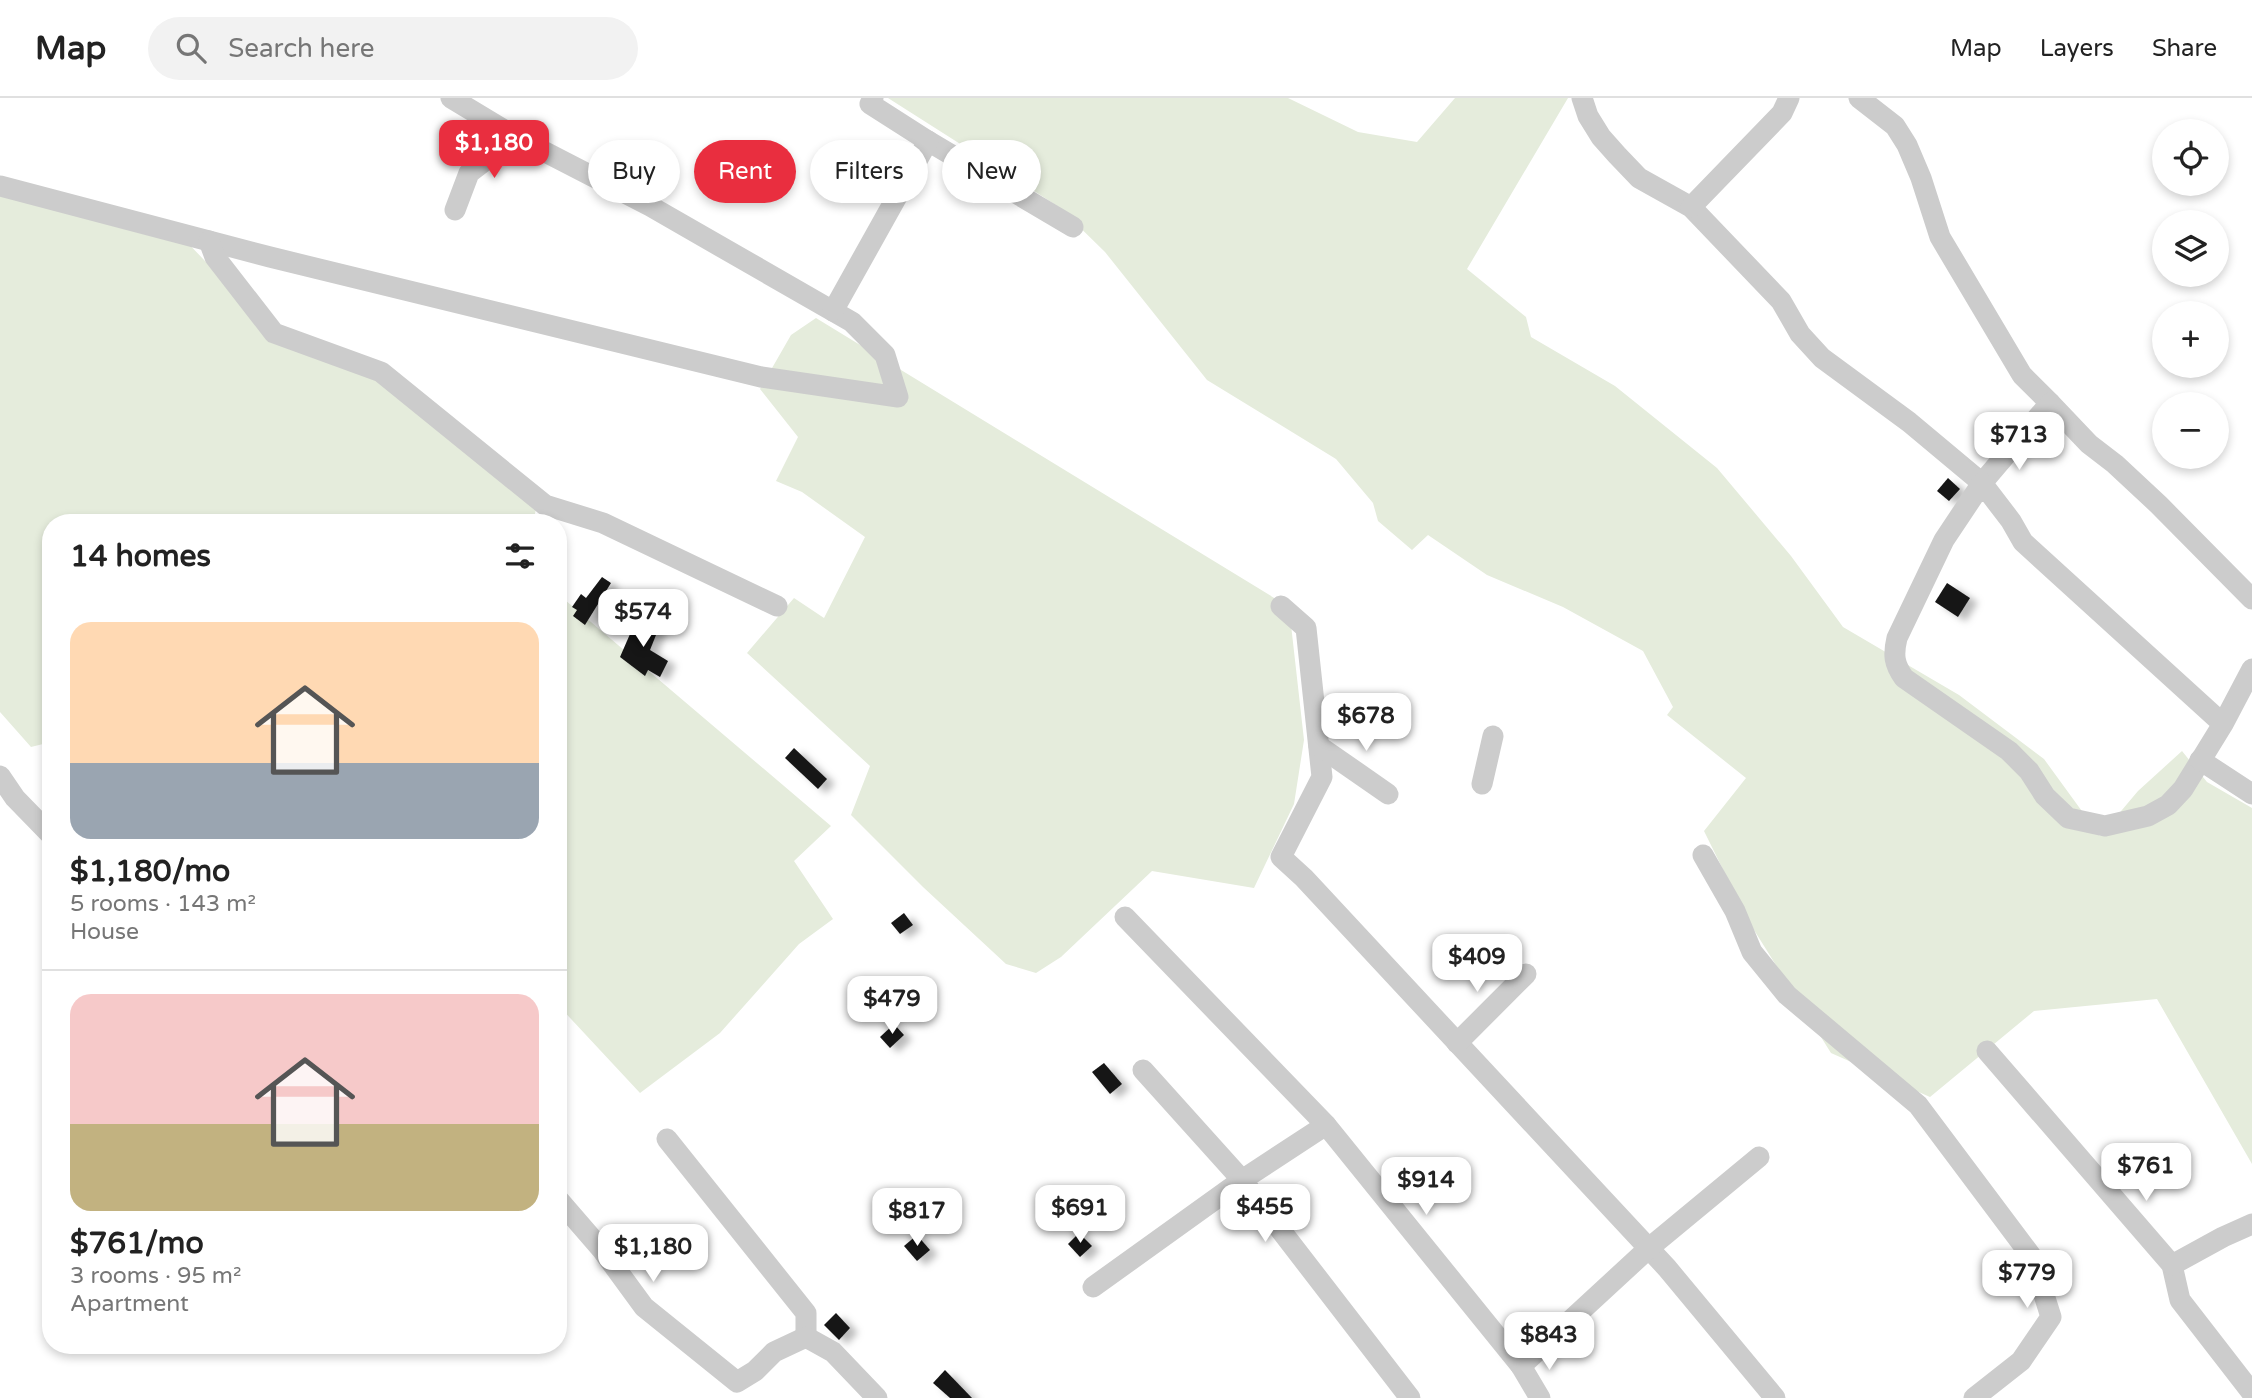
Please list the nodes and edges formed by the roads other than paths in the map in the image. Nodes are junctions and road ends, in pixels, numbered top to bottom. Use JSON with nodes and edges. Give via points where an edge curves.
{"nodes":[{"id":1,"x":451,"y":98,"type":"edge"},
{"id":2,"x":873,"y":98,"type":"edge"},
{"id":3,"x":1582,"y":98,"type":"edge"},
{"id":4,"x":1790,"y":98,"type":"edge"},
{"id":5,"x":1859,"y":98,"type":"edge"},
{"id":6,"x":516,"y":137,"type":"junction"},
{"id":7,"x":926,"y":140,"type":"edge"},
{"id":8,"x":928,"y":141,"type":"edge"},
{"id":9,"x":0,"y":186,"type":"edge"},
{"id":10,"x":893,"y":203,"type":"edge"},
{"id":11,"x":1691,"y":207,"type":"junction"},
{"id":12,"x":455,"y":210,"type":"dead end"},
{"id":13,"x":1073,"y":227,"type":"dead end"},
{"id":14,"x":209,"y":241,"type":"junction"},
{"id":15,"x":832,"y":311,"type":"junction"},
{"id":16,"x":2050,"y":403,"type":"junction"},
{"id":17,"x":1982,"y":483,"type":"junction"},
{"id":18,"x":2252,"y":599,"type":"edge"},
{"id":19,"x":777,"y":606,"type":"dead end"},
{"id":20,"x":1280,"y":606,"type":"dead end"},
{"id":21,"x":2252,"y":669,"type":"edge"},
{"id":22,"x":2223,"y":724,"type":"junction"},
{"id":23,"x":1493,"y":736,"type":"dead end"},
{"id":24,"x":1319,"y":746,"type":"junction"},
{"id":25,"x":2200,"y":760,"type":"junction"},
{"id":26,"x":0,"y":776,"type":"edge"},
{"id":27,"x":1482,"y":784,"type":"dead end"},
{"id":28,"x":1388,"y":794,"type":"dead end"},
{"id":29,"x":2252,"y":794,"type":"edge"},
{"id":30,"x":42,"y":826,"type":"edge"},
{"id":31,"x":1703,"y":855,"type":"dead end"},
{"id":32,"x":1125,"y":917,"type":"dead end"},
{"id":33,"x":1526,"y":974,"type":"dead end"},
{"id":34,"x":1457,"y":1043,"type":"junction"},
{"id":35,"x":1987,"y":1051,"type":"dead end"},
{"id":36,"x":1143,"y":1070,"type":"dead end"},
{"id":37,"x":1326,"y":1125,"type":"junction"},
{"id":38,"x":667,"y":1139,"type":"dead end"},
{"id":39,"x":1759,"y":1157,"type":"dead end"},
{"id":40,"x":1242,"y":1180,"type":"junction"},
{"id":41,"x":567,"y":1209,"type":"edge"},
{"id":42,"x":2252,"y":1224,"type":"edge"},
{"id":43,"x":1649,"y":1248,"type":"junction"},
{"id":44,"x":2172,"y":1265,"type":"junction"},
{"id":45,"x":1093,"y":1287,"type":"dead end"},
{"id":46,"x":806,"y":1337,"type":"junction"},
{"id":47,"x":1521,"y":1366,"type":"junction"},
{"id":48,"x":2252,"y":1393,"type":"edge"},
{"id":49,"x":877,"y":1398,"type":"edge"},
{"id":50,"x":1410,"y":1398,"type":"edge"},
{"id":51,"x":1540,"y":1398,"type":"edge"},
{"id":52,"x":1774,"y":1398,"type":"edge"},
{"id":53,"x":1973,"y":1398,"type":"edge"}],
"edges":[{"from":1,"to":6,"type":"street"},
{"from":2,"to":7,"type":"street","via":[[870,104]]},
{"from":3,"to":11,"type":"street","via":[[1601,136],[1639,178]]},
{"from":4,"to":11,"type":"street","via":[[1782,113]]},
{"from":5,"to":16,"type":"street","via":[[1895,126],[1907,145],[1940,237],[2022,375]]},
{"from":6,"to":12,"type":"street","via":[[470,173]]},
{"from":6,"to":15,"type":"street","via":[[650,206]]},
{"from":8,"to":13,"type":"street"},
{"from":9,"to":14,"type":"street"},
{"from":10,"to":15,"type":"street"},
{"from":11,"to":17,"type":"street","via":[[1781,301],[1800,334],[1822,358]]},
{"from":14,"to":15,"type":"street","via":[[761,377],[898,397],[885,355],[852,322]]},
{"from":14,"to":19,"type":"street","via":[[215,257],[274,333],[381,372],[545,505],[603,523]]},
{"from":16,"to":17,"type":"street"},
{"from":16,"to":18,"type":"street"},
{"from":17,"to":22,"type":"street","via":[[2023,542]]},
{"from":17,"to":25,"type":"street","via":[[1944,540],[1897,638],[1895,665],[1904,678],[2009,751],[2058,810],[2080,822],[2105,826],[2148,816],[2168,805],[2183,789]]},
{"from":20,"to":24,"type":"street","via":[[1306,628]]},
{"from":21,"to":22,"type":"street"},
{"from":22,"to":25,"type":"street"},
{"from":23,"to":27,"type":"street"},
{"from":24,"to":28,"type":"street"},
{"from":24,"to":34,"type":"street","via":[[1322,777],[1281,857]]},
{"from":25,"to":29,"type":"street"},
{"from":26,"to":30,"type":"street"},
{"from":31,"to":53,"type":"street","via":[[1752,952],[1787,995],[1918,1105],[2032,1257],[2051,1317],[2021,1361]]},
{"from":32,"to":37,"type":"street"},
{"from":33,"to":34,"type":"street"},
{"from":34,"to":43,"type":"street"},
{"from":35,"to":44,"type":"street"},
{"from":36,"to":40,"type":"street"},
{"from":37,"to":40,"type":"street"},
{"from":37,"to":47,"type":"street"},
{"from":38,"to":46,"type":"street","via":[[806,1313]]},
{"from":39,"to":43,"type":"street"},
{"from":40,"to":45,"type":"street"},
{"from":40,"to":50,"type":"street"},
{"from":41,"to":46,"type":"street","via":[[644,1307],[737,1382],[774,1352]]},
{"from":42,"to":44,"type":"street"},
{"from":43,"to":47,"type":"street"},
{"from":43,"to":52,"type":"street"},
{"from":44,"to":48,"type":"street","via":[[2180,1300]]},
{"from":46,"to":49,"type":"street","via":[[832,1352]]},
{"from":47,"to":51,"type":"street"}]}
